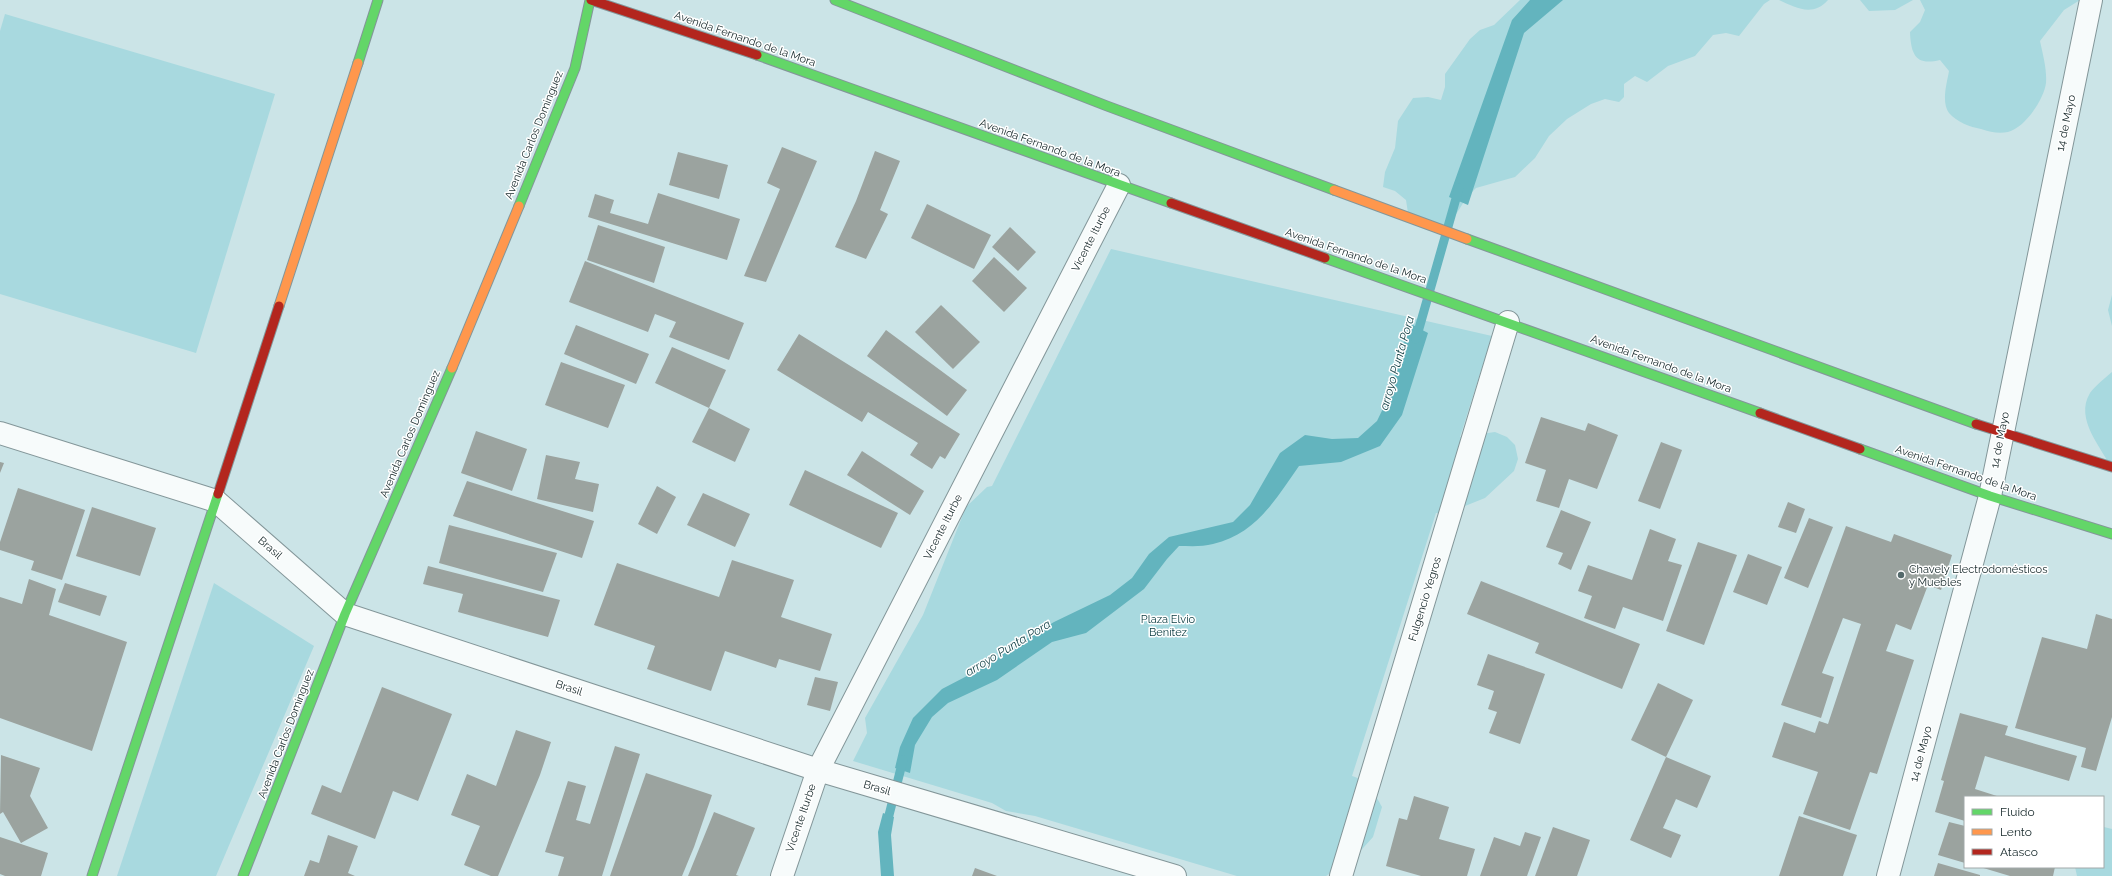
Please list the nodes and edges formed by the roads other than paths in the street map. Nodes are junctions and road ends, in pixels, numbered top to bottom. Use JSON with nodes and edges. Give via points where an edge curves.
{"nodes":[{"id":1,"x":378,"y":0,"type":"edge"},
{"id":2,"x":591,"y":0,"type":"edge"},
{"id":3,"x":834,"y":0,"type":"edge"},
{"id":4,"x":2091,"y":0,"type":"edge"},
{"id":5,"x":1120,"y":185,"type":"junction"},
{"id":6,"x":1508,"y":322,"type":"junction"},
{"id":7,"x":0,"y":433,"type":"edge"},
{"id":8,"x":2002,"y":433,"type":"junction"},
{"id":9,"x":2112,"y":467,"type":"edge"},
{"id":10,"x":1990,"y":496,"type":"junction"},
{"id":11,"x":216,"y":501,"type":"junction"},
{"id":12,"x":2112,"y":534,"type":"edge"},
{"id":13,"x":345,"y":614,"type":"junction"},
{"id":14,"x":818,"y":770,"type":"junction"},
{"id":15,"x":92,"y":876,"type":"edge"},
{"id":16,"x":243,"y":876,"type":"edge"},
{"id":17,"x":782,"y":876,"type":"edge"},
{"id":18,"x":1175,"y":876,"type":"edge"},
{"id":19,"x":1341,"y":876,"type":"edge"},
{"id":20,"x":1888,"y":876,"type":"edge"}],
"edges":[{"from":1,"to":11,"type":"main road"},
{"from":2,"to":5,"type":"main road","name":"Avenida Fernando de la Mora","via":[[741,49]]},
{"from":2,"to":13,"type":"main road","name":"Avenida Carlos Dominguez","via":[[574,68],[452,369]]},
{"from":3,"to":8,"type":"main road","via":[[1405,216]]},
{"from":4,"to":8,"type":"street","name":"14 de Mayo"},
{"from":5,"to":6,"type":"main road","name":"Avenida Fernando de la Mora"},
{"from":5,"to":14,"type":"street","name":"Vicente Iturbe"},
{"from":6,"to":10,"type":"main road","name":"Avenida Fernando de la Mora"},
{"from":6,"to":19,"type":"street","name":"Fulgencio Yegros"},
{"from":7,"to":11,"type":"street","name":"Brasil"},
{"from":8,"to":9,"type":"main road"},
{"from":8,"to":10,"type":"street","name":"14 de Mayo"},
{"from":10,"to":12,"type":"main road","name":"Avenida Fernando de la Mora"},
{"from":10,"to":20,"type":"street","name":"14 de Mayo"},
{"from":11,"to":13,"type":"street","name":"Brasil"},
{"from":11,"to":15,"type":"main road"},
{"from":13,"to":14,"type":"street","name":"Brasil"},
{"from":13,"to":16,"type":"main road","name":"Avenida Carlos Dominguez"},
{"from":14,"to":17,"type":"street","name":"Vicente Iturbe"},
{"from":14,"to":18,"type":"street","name":"Brasil"}]}
